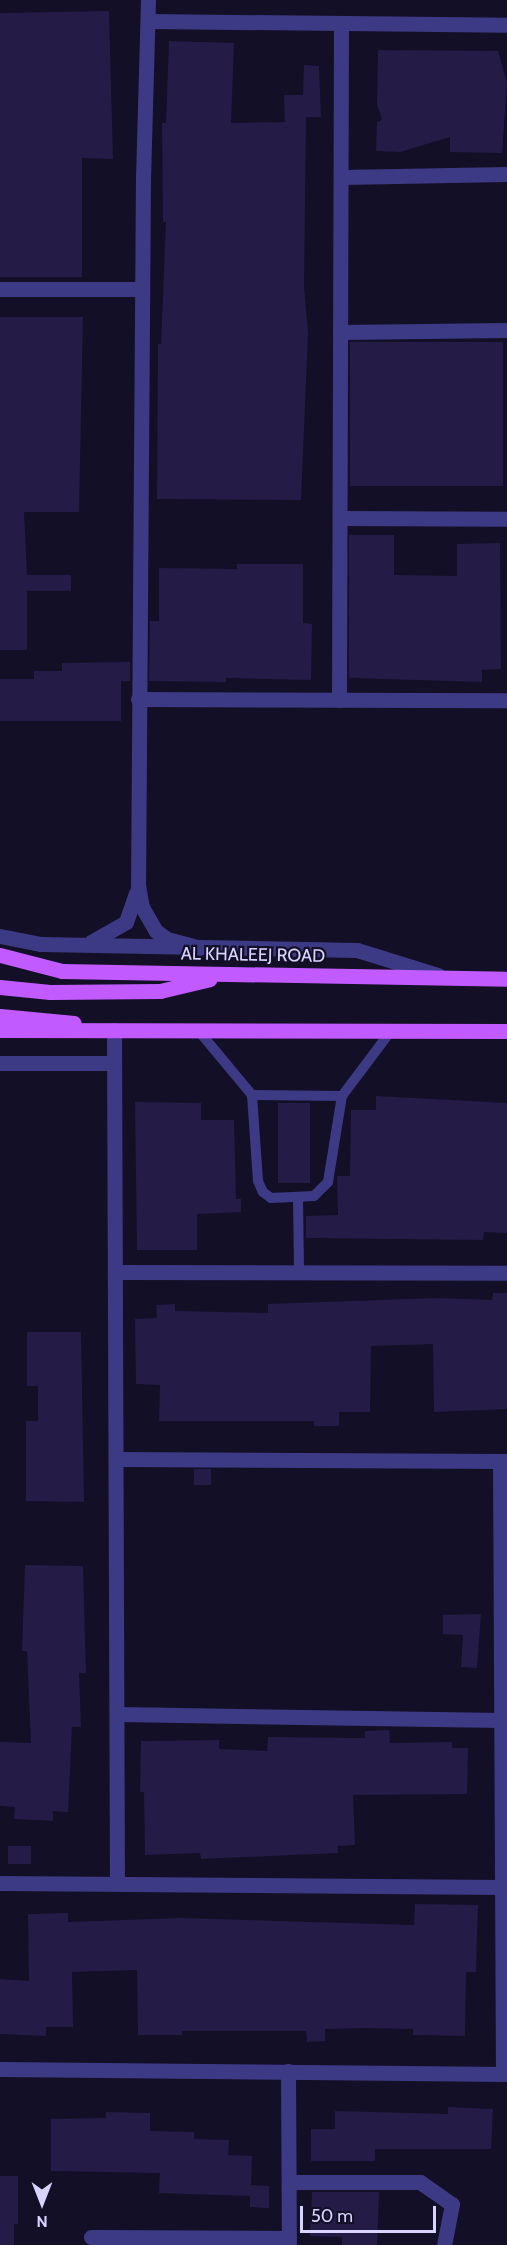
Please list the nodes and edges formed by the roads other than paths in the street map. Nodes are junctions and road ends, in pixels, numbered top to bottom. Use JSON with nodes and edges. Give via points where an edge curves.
{"nodes":[{"id":1,"x":148,"y":0,"type":"edge"},
{"id":2,"x":148,"y":21,"type":"junction"},
{"id":3,"x":341,"y":23,"type":"junction"},
{"id":4,"x":507,"y":25,"type":"edge"},
{"id":5,"x":507,"y":174,"type":"edge"},
{"id":6,"x":341,"y":177,"type":"junction"},
{"id":7,"x":0,"y":290,"type":"edge"},
{"id":8,"x":142,"y":290,"type":"junction"},
{"id":9,"x":507,"y":330,"type":"edge"},
{"id":10,"x":340,"y":332,"type":"junction"},
{"id":11,"x":340,"y":518,"type":"junction"},
{"id":12,"x":507,"y":519,"type":"edge"},
{"id":13,"x":138,"y":699,"type":"junction"},
{"id":14,"x":339,"y":700,"type":"junction"},
{"id":15,"x":507,"y":700,"type":"edge"},
{"id":16,"x":138,"y":885,"type":"junction"},
{"id":17,"x":0,"y":936,"type":"edge"},
{"id":18,"x":85,"y":945,"type":"junction"},
{"id":19,"x":200,"y":948,"type":"junction"},
{"id":20,"x":0,"y":955,"type":"edge"},
{"id":21,"x":234,"y":974,"type":"junction"},
{"id":22,"x":450,"y":979,"type":"junction"},
{"id":23,"x":507,"y":979,"type":"edge"},
{"id":24,"x":0,"y":987,"type":"edge"},
{"id":25,"x":0,"y":1016,"type":"edge"},
{"id":26,"x":0,"y":1030,"type":"edge"},
{"id":27,"x":114,"y":1030,"type":"junction"},
{"id":28,"x":198,"y":1030,"type":"junction"},
{"id":29,"x":507,"y":1031,"type":"edge"},
{"id":30,"x":390,"y":1032,"type":"junction"},
{"id":31,"x":0,"y":1063,"type":"edge"},
{"id":32,"x":114,"y":1063,"type":"junction"},
{"id":33,"x":252,"y":1095,"type":"junction"},
{"id":34,"x":342,"y":1096,"type":"junction"},
{"id":35,"x":298,"y":1198,"type":"junction"},
{"id":36,"x":116,"y":1272,"type":"junction"},
{"id":37,"x":299,"y":1273,"type":"junction"},
{"id":38,"x":507,"y":1273,"type":"edge"},
{"id":39,"x":117,"y":1459,"type":"junction"},
{"id":40,"x":504,"y":1461,"type":"edge"},
{"id":41,"x":118,"y":1714,"type":"junction"},
{"id":42,"x":502,"y":1720,"type":"junction"},
{"id":43,"x":0,"y":1883,"type":"edge"},
{"id":44,"x":117,"y":1883,"type":"junction"},
{"id":45,"x":502,"y":1887,"type":"junction"},
{"id":46,"x":0,"y":2068,"type":"edge"},
{"id":47,"x":288,"y":2071,"type":"junction"},
{"id":48,"x":505,"y":2074,"type":"edge"},
{"id":49,"x":289,"y":2182,"type":"junction"},
{"id":50,"x":91,"y":2237,"type":"dead end"},
{"id":51,"x":289,"y":2242,"type":"edge"},
{"id":52,"x":444,"y":2245,"type":"edge"}],
"edges":[{"from":1,"to":2,"type":"street"},
{"from":2,"to":3,"type":"street"},
{"from":2,"to":8,"type":"street"},
{"from":3,"to":4,"type":"street"},
{"from":3,"to":6,"type":"street"},
{"from":5,"to":6,"type":"street"},
{"from":6,"to":10,"type":"street"},
{"from":7,"to":8,"type":"street"},
{"from":8,"to":13,"type":"street"},
{"from":9,"to":10,"type":"street"},
{"from":10,"to":11,"type":"street"},
{"from":11,"to":12,"type":"street"},
{"from":11,"to":14,"type":"street"},
{"from":13,"to":14,"type":"street"},
{"from":13,"to":16,"type":"street"},
{"from":14,"to":15,"type":"street"},
{"from":16,"to":18,"type":"street","via":[[133,912],[126,922],[111,934]]},
{"from":16,"to":19,"type":"street","via":[[142,907],[156,931],[167,939]]},
{"from":17,"to":18,"type":"street","via":[[40,944]]},
{"from":18,"to":19,"type":"street"},
{"from":19,"to":22,"type":"street","via":[[357,950]]},
{"from":20,"to":21,"type":"main road","name":"AL KHALEEJ ROAD","via":[[62,971]]},
{"from":21,"to":22,"type":"main road","name":"AL KHALEEJ ROAD"},
{"from":21,"to":24,"type":"main road","via":[[160,991],[50,992]]},
{"from":22,"to":23,"type":"main road","name":"AL KHALEEJ ROAD"},
{"from":25,"to":27,"type":"main road","via":[[42,1017]]},
{"from":26,"to":27,"type":"main road"},
{"from":27,"to":28,"type":"main road"},
{"from":27,"to":32,"type":"street"},
{"from":28,"to":30,"type":"main road"},
{"from":28,"to":33,"type":"lane"},
{"from":29,"to":30,"type":"main road"},
{"from":30,"to":34,"type":"lane"},
{"from":31,"to":32,"type":"street"},
{"from":32,"to":36,"type":"street"},
{"from":33,"to":34,"type":"lane"},
{"from":33,"to":35,"type":"lane","via":[[258,1181],[270,1198]]},
{"from":34,"to":35,"type":"lane","via":[[328,1182],[314,1196]]},
{"from":35,"to":37,"type":"lane"},
{"from":36,"to":37,"type":"street"},
{"from":36,"to":39,"type":"street"},
{"from":37,"to":38,"type":"street"},
{"from":39,"to":40,"type":"street"},
{"from":39,"to":41,"type":"street"},
{"from":40,"to":42,"type":"street"},
{"from":41,"to":42,"type":"street"},
{"from":41,"to":44,"type":"street"},
{"from":42,"to":45,"type":"street"},
{"from":43,"to":44,"type":"street"},
{"from":44,"to":45,"type":"street"},
{"from":45,"to":48,"type":"street"},
{"from":46,"to":47,"type":"street"},
{"from":47,"to":48,"type":"street"},
{"from":47,"to":49,"type":"street"},
{"from":49,"to":51,"type":"street"},
{"from":49,"to":52,"type":"street","via":[[420,2182],[452,2204]]},
{"from":50,"to":51,"type":"street"}]}
